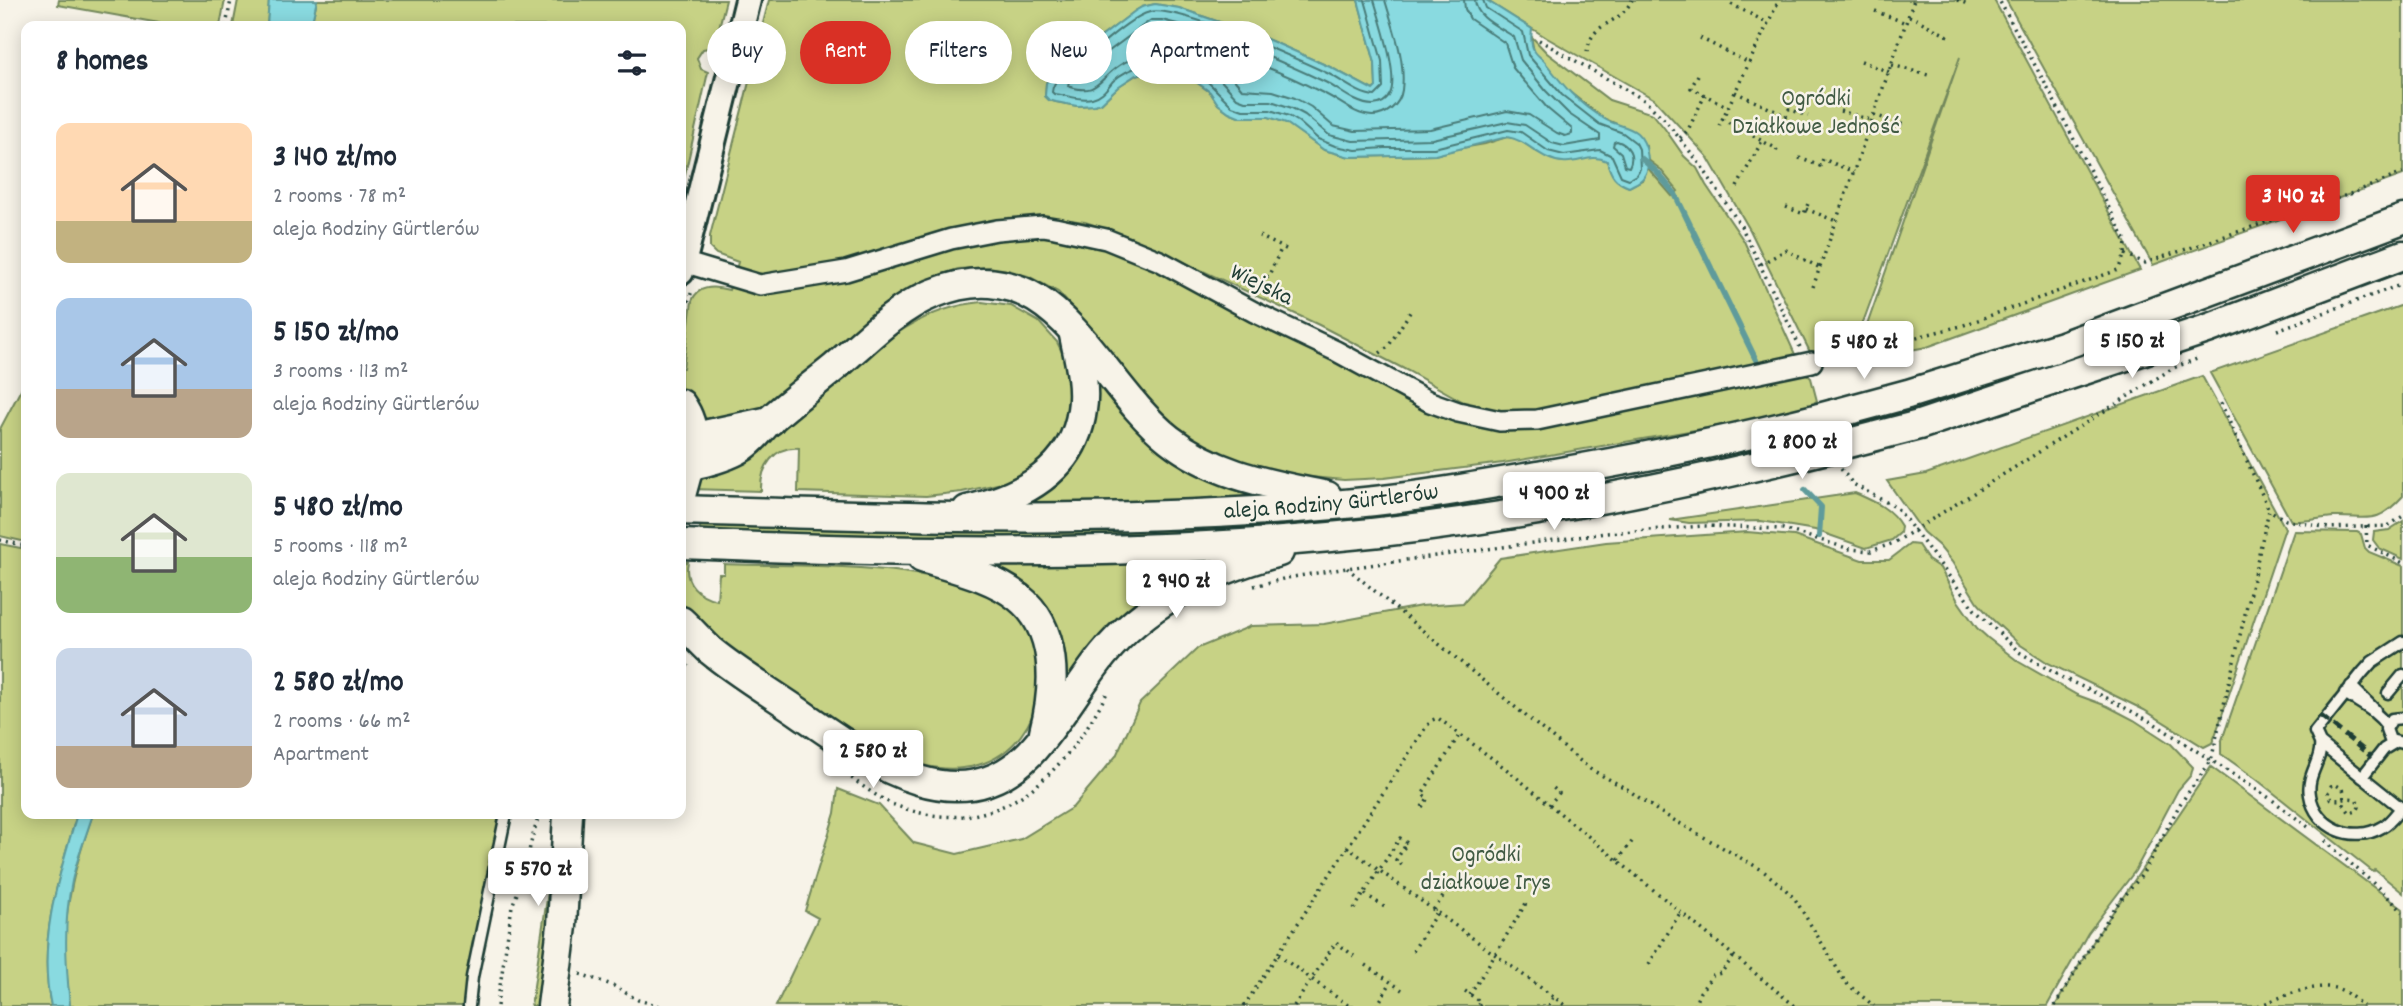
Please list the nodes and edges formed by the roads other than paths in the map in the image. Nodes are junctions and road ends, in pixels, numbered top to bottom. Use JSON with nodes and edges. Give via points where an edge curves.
{"nodes":[{"id":1,"x":748,"y":0,"type":"edge"},
{"id":2,"x":2403,"y":219,"type":"edge"},
{"id":3,"x":686,"y":251,"type":"edge"},
{"id":4,"x":2403,"y":255,"type":"edge"},
{"id":5,"x":686,"y":268,"type":"edge"},
{"id":6,"x":1074,"y":332,"type":"junction"},
{"id":7,"x":1812,"y":362,"type":"road end"},
{"id":8,"x":686,"y":413,"type":"edge"},
{"id":9,"x":770,"y":421,"type":"junction"},
{"id":10,"x":695,"y":437,"type":"junction"},
{"id":11,"x":688,"y":466,"type":"junction"},
{"id":12,"x":1357,"y":503,"type":"junction"},
{"id":13,"x":689,"y":506,"type":"edge"},
{"id":14,"x":935,"y":518,"type":"junction"},
{"id":15,"x":1332,"y":537,"type":"junction"},
{"id":16,"x":688,"y":544,"type":"edge"},
{"id":17,"x":900,"y":550,"type":"junction"},
{"id":18,"x":686,"y":629,"type":"edge"},
{"id":19,"x":686,"y":644,"type":"edge"},
{"id":20,"x":2401,"y":648,"type":"edge"},
{"id":21,"x":705,"y":661,"type":"junction"},
{"id":22,"x":2401,"y":680,"type":"edge"},
{"id":23,"x":2348,"y":689,"type":"junction"},
{"id":24,"x":2388,"y":693,"type":"dead end"},
{"id":25,"x":2394,"y":721,"type":"edge"},
{"id":26,"x":1044,"y":735,"type":"junction"},
{"id":27,"x":2395,"y":741,"type":"edge"},
{"id":28,"x":2320,"y":743,"type":"junction"},
{"id":29,"x":2362,"y":777,"type":"junction"},
{"id":30,"x":2402,"y":807,"type":"edge"},
{"id":31,"x":505,"y":819,"type":"edge"},
{"id":32,"x":568,"y":819,"type":"edge"},
{"id":33,"x":469,"y":1006,"type":"edge"},
{"id":34,"x":552,"y":1006,"type":"edge"}],
"edges":[{"from":1,"to":3,"type":"street"},
{"from":2,"to":12,"type":"main road","name":"aleja Rodziny Gürtlerów","via":[[2062,346],[1827,416],[1642,458]]},
{"from":4,"to":15,"type":"main road","name":"aleja Rodziny Gürtlerów","via":[[2210,328],[1836,454],[1502,516]]},
{"from":5,"to":7,"type":"street","name":"Wiejska","via":[[760,285],[846,271],[951,239],[1043,226],[1126,246],[1430,402],[1500,421],[1537,421]]},
{"from":6,"to":9,"type":"main road","via":[[1053,309],[1023,291],[979,283],[953,287],[901,312]]},
{"from":6,"to":12,"type":"main road","via":[[1147,419],[1202,462]]},
{"from":6,"to":14,"type":"main road","via":[[1083,407],[1074,438],[1058,462],[1029,489]]},
{"from":8,"to":10,"type":"main road"},
{"from":9,"to":10,"type":"main road"},
{"from":9,"to":11,"type":"main road","via":[[740,449]]},
{"from":10,"to":11,"type":"main road"},
{"from":11,"to":13,"type":"main road"},
{"from":12,"to":14,"type":"main road","name":"aleja Rodziny Gürtlerów","via":[[1150,516]]},
{"from":13,"to":14,"type":"main road","name":"aleja Rodziny Gürtlerów"},
{"from":15,"to":17,"type":"main road","name":"aleja Rodziny Gürtlerów","via":[[1099,550]]},
{"from":15,"to":26,"type":"main road","via":[[1256,558],[1162,600],[1110,647]]},
{"from":16,"to":17,"type":"main road","name":"aleja Rodziny Gürtlerów"},
{"from":17,"to":26,"type":"main road","via":[[998,585],[1036,615],[1049,643],[1052,670]]},
{"from":18,"to":21,"type":"main road"},
{"from":19,"to":21,"type":"main road"},
{"from":20,"to":23,"type":"lane","via":[[2372,663]]},
{"from":21,"to":26,"type":"main road","via":[[882,767],[933,785],[961,786],[992,778],[1030,753]]},
{"from":22,"to":24,"type":"lane"},
{"from":23,"to":25,"type":"lane"},
{"from":23,"to":28,"type":"lane","via":[[2316,729]]},
{"from":25,"to":27,"type":"lane"},
{"from":27,"to":29,"type":"lane"},
{"from":28,"to":29,"type":"lane"},
{"from":28,"to":30,"type":"lane","via":[[2321,752],[2310,776],[2310,797],[2321,819],[2331,827],[2351,834],[2373,832]]},
{"from":29,"to":30,"type":"lane"},
{"from":31,"to":33,"type":"lane"},
{"from":32,"to":34,"type":"main road"}]}
